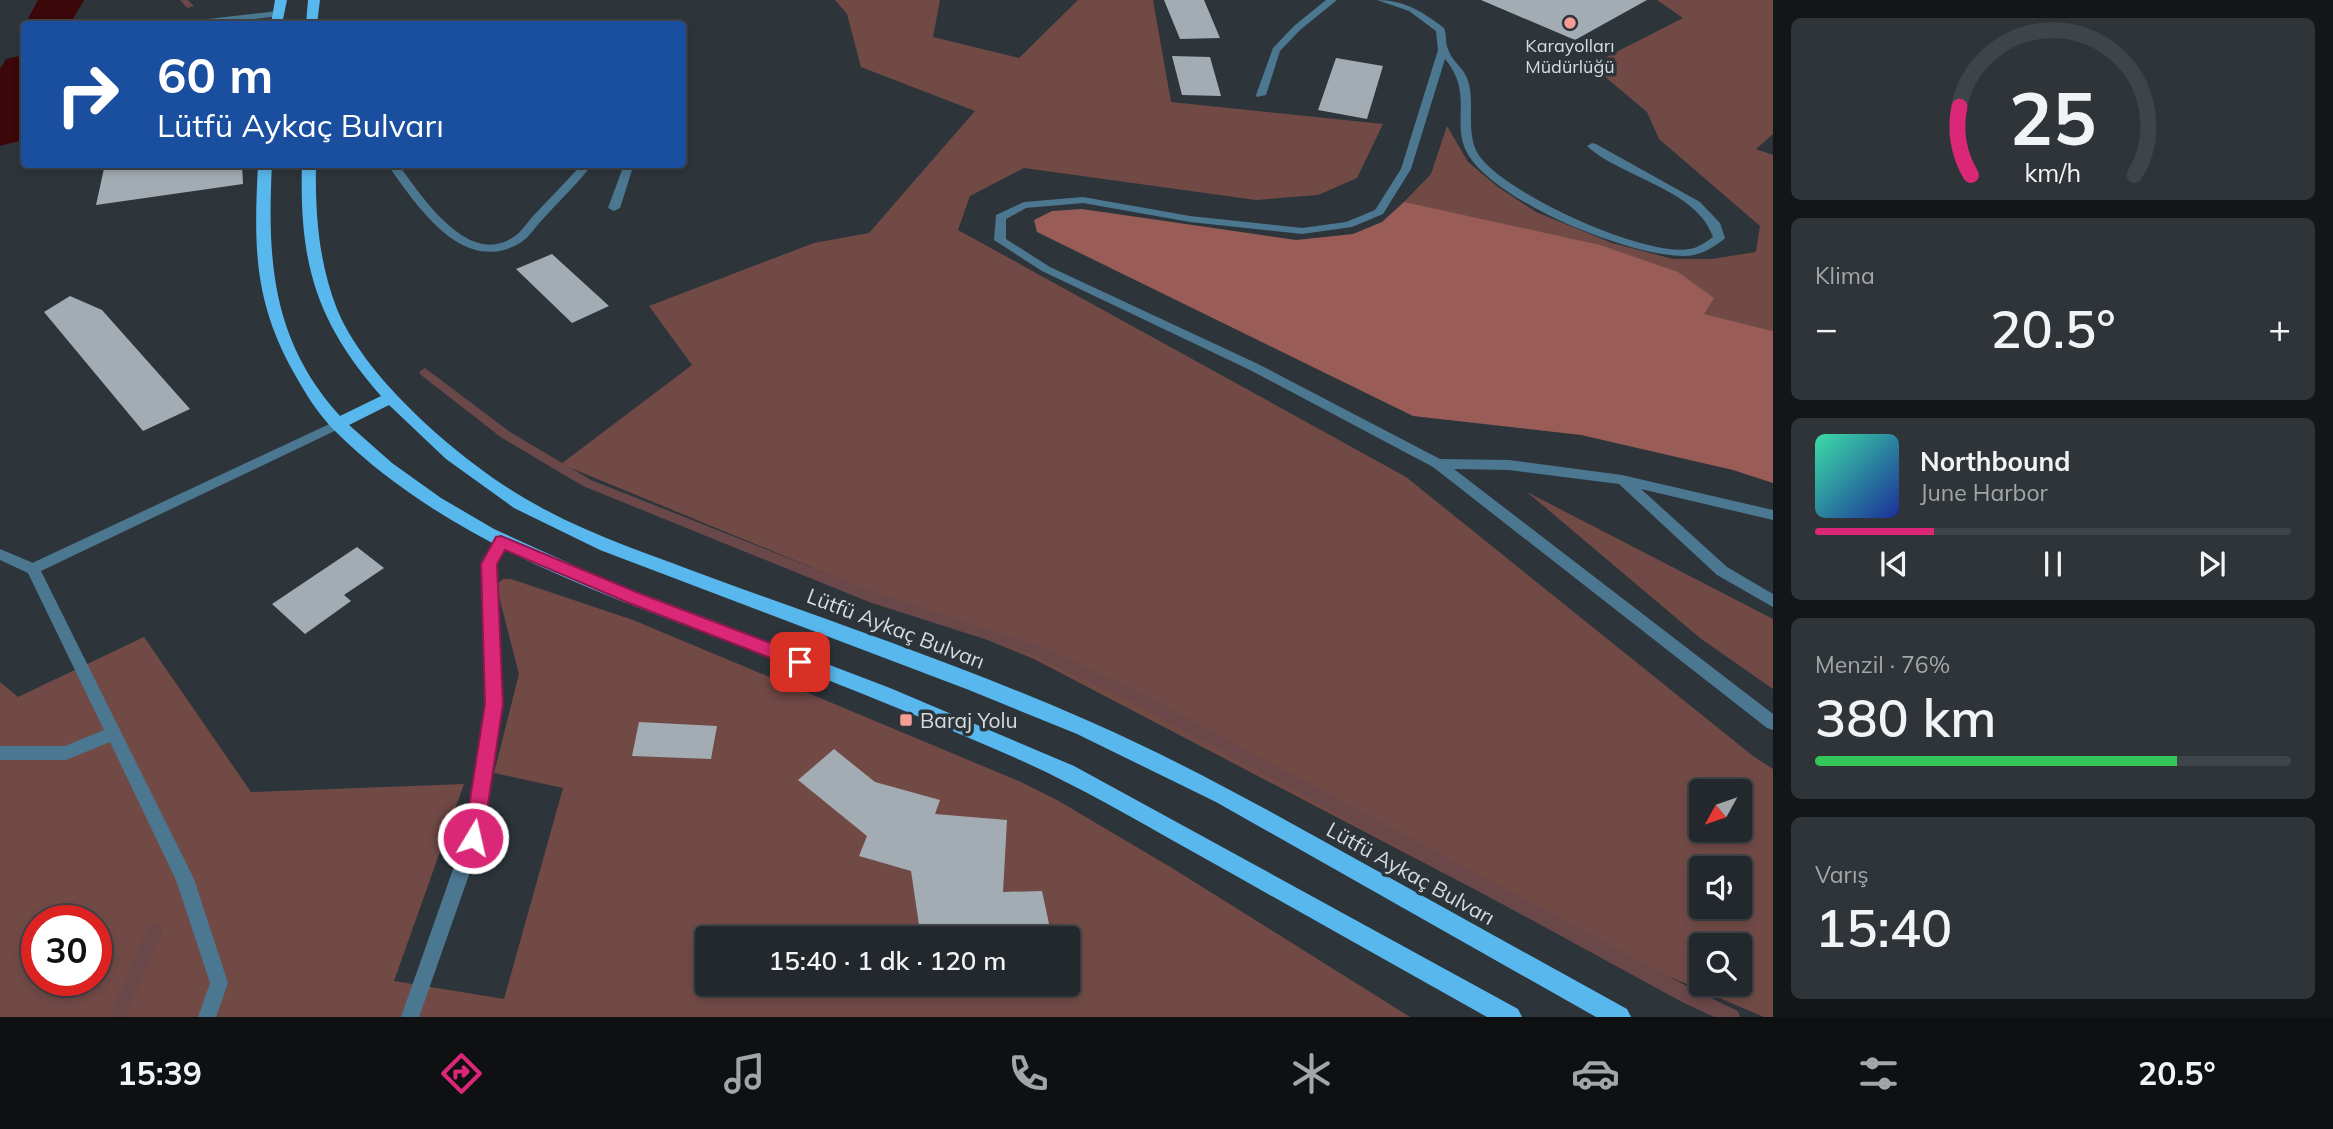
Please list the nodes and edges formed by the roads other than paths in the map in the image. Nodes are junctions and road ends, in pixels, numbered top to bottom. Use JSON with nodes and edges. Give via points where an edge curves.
{"nodes":[{"id":1,"x":281,"y":0,"type":"edge"},
{"id":2,"x":314,"y":0,"type":"edge"},
{"id":3,"x":1332,"y":0,"type":"edge"},
{"id":4,"x":1382,"y":0,"type":"edge"},
{"id":5,"x":277,"y":19,"type":"edge"},
{"id":6,"x":242,"y":21,"type":"edge"},
{"id":7,"x":312,"y":21,"type":"edge"},
{"id":8,"x":1443,"y":50,"type":"junction"},
{"id":9,"x":1261,"y":95,"type":"dead end"},
{"id":10,"x":1592,"y":146,"type":"dead end"},
{"id":11,"x":265,"y":168,"type":"edge"},
{"id":12,"x":309,"y":168,"type":"edge"},
{"id":13,"x":395,"y":168,"type":"edge"},
{"id":14,"x":584,"y":168,"type":"edge"},
{"id":15,"x":626,"y":168,"type":"edge"},
{"id":16,"x":614,"y":208,"type":"dead end"},
{"id":17,"x":391,"y":398,"type":"junction"},
{"id":18,"x":338,"y":424,"type":"junction"},
{"id":19,"x":1438,"y":464,"type":"junction"},
{"id":20,"x":1622,"y":480,"type":"junction"},
{"id":21,"x":1773,"y":515,"type":"edge"},
{"id":22,"x":501,"y":542,"type":"junction"},
{"id":23,"x":0,"y":554,"type":"edge"},
{"id":24,"x":33,"y":569,"type":"junction"},
{"id":25,"x":1773,"y":601,"type":"edge"},
{"id":26,"x":1773,"y":723,"type":"edge"},
{"id":27,"x":115,"y":733,"type":"junction"},
{"id":28,"x":0,"y":752,"type":"edge"},
{"id":29,"x":207,"y":1017,"type":"edge"},
{"id":30,"x":410,"y":1017,"type":"edge"},
{"id":31,"x":1510,"y":1017,"type":"edge"},
{"id":32,"x":1619,"y":1017,"type":"edge"}],
"edges":[{"from":1,"to":5,"type":"main road"},
{"from":2,"to":7,"type":"main road"},
{"from":3,"to":9,"type":"street","via":[[1276,50]]},
{"from":4,"to":8,"type":"street","via":[[1412,9],[1441,30]]},
{"from":5,"to":6,"type":"street"},
{"from":8,"to":10,"type":"street","via":[[1464,78],[1472,154],[1504,185],[1617,240],[1685,253],[1704,249],[1719,238],[1714,223],[1696,204]]},
{"from":8,"to":19,"type":"street","via":[[1406,169],[1378,212],[1348,225],[1302,231],[1190,219],[1083,200],[1024,205],[1000,217],[1000,240],[1046,269],[1254,367]]},
{"from":11,"to":18,"type":"main road","via":[[267,286],[285,339]]},
{"from":12,"to":17,"type":"main road","name":"Lütfü Aykaç Bulvarı","via":[[314,261],[331,313],[363,366]]},
{"from":13,"to":14,"type":"street","via":[[437,220],[475,249],[516,241]]},
{"from":15,"to":16,"type":"street"},
{"from":17,"to":18,"type":"main road"},
{"from":17,"to":32,"type":"main road","name":"Lütfü Aykaç Bulvarı","via":[[452,455],[520,504],[606,545],[1084,728],[1223,796]]},
{"from":18,"to":22,"type":"main road","via":[[405,480]]},
{"from":18,"to":24,"type":"street"},
{"from":19,"to":20,"type":"street","via":[[1509,465]]},
{"from":19,"to":26,"type":"street"},
{"from":20,"to":21,"type":"street"},
{"from":20,"to":25,"type":"street","via":[[1723,571]]},
{"from":22,"to":30,"type":"street","via":[[489,564],[494,704],[473,838]]},
{"from":22,"to":31,"type":"main road","via":[[1071,774]]},
{"from":23,"to":24,"type":"street"},
{"from":24,"to":27,"type":"street"},
{"from":27,"to":28,"type":"street","via":[[66,753]]},
{"from":27,"to":29,"type":"street","via":[[186,879],[219,983]]}]}
